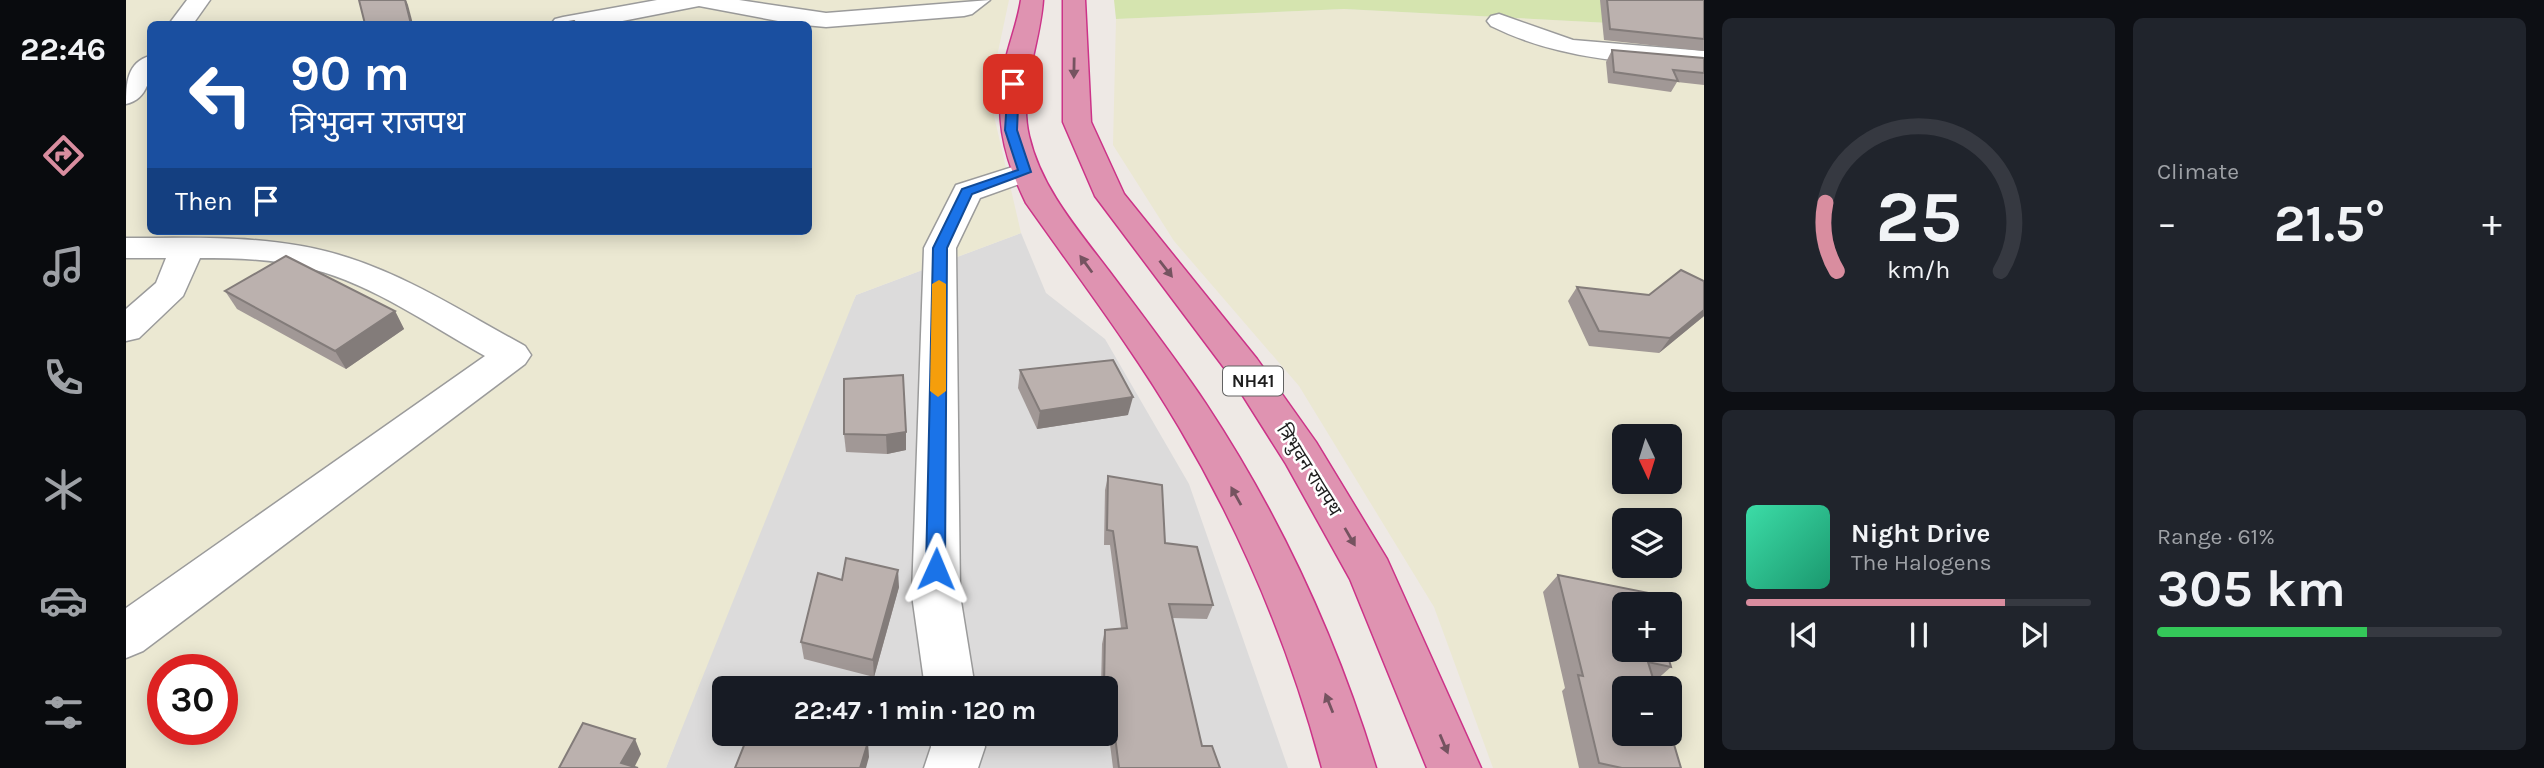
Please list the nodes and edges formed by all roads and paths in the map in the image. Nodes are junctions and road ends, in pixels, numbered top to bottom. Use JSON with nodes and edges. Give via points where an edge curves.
{"nodes":[{"id":1,"x":199,"y":0,"type":"edge"},
{"id":2,"x":696,"y":0,"type":"edge"},
{"id":3,"x":702,"y":0,"type":"edge"},
{"id":4,"x":979,"y":0,"type":"edge"},
{"id":5,"x":1032,"y":0,"type":"edge"},
{"id":6,"x":1074,"y":0,"type":"edge"},
{"id":7,"x":1499,"y":20,"type":"dead end"},
{"id":8,"x":183,"y":21,"type":"edge"},
{"id":9,"x":600,"y":21,"type":"edge"},
{"id":10,"x":1704,"y":59,"type":"edge"},
{"id":11,"x":147,"y":71,"type":"edge"},
{"id":12,"x":131,"y":107,"type":"edge"},
{"id":13,"x":1025,"y":172,"type":"junction"},
{"id":14,"x":126,"y":248,"type":"edge"},
{"id":15,"x":187,"y":248,"type":"junction"},
{"id":16,"x":126,"y":329,"type":"edge"},
{"id":17,"x":126,"y":636,"type":"edge"},
{"id":18,"x":948,"y":676,"type":"edge"},
{"id":19,"x":958,"y":746,"type":"edge"},
{"id":20,"x":951,"y":768,"type":"edge"},
{"id":21,"x":1349,"y":768,"type":"edge"},
{"id":22,"x":1454,"y":768,"type":"edge"}],
"edges":[{"from":1,"to":8,"type":"street"},
{"from":2,"to":9,"type":"street","via":[[653,5]]},
{"from":3,"to":4,"type":"street","via":[[826,20],[964,9]]},
{"from":5,"to":13,"type":"highway","via":[[1013,84],[1011,130]]},
{"from":6,"to":22,"type":"highway","name":"त्रिभुवन राजपथ","number":"NH41","one_way":true,"via":[[1077,122],[1110,197],[1244,368],[1301,453],[1371,573]]},
{"from":7,"to":10,"type":"street","via":[[1551,43],[1595,52]]},
{"from":11,"to":12,"type":"street"},
{"from":13,"to":18,"type":"street","via":[[967,192],[940,248],[936,595]]},
{"from":21,"to":13,"type":"highway","one_way":true,"via":[[1338,724],[1271,558],[1192,416]]},
{"from":14,"to":15,"type":"street"},
{"from":15,"to":16,"type":"street","via":[[171,288]]},
{"from":15,"to":17,"type":"street","via":[[258,250],[336,265],[512,355]]},
{"from":19,"to":20,"type":"street"}]}
